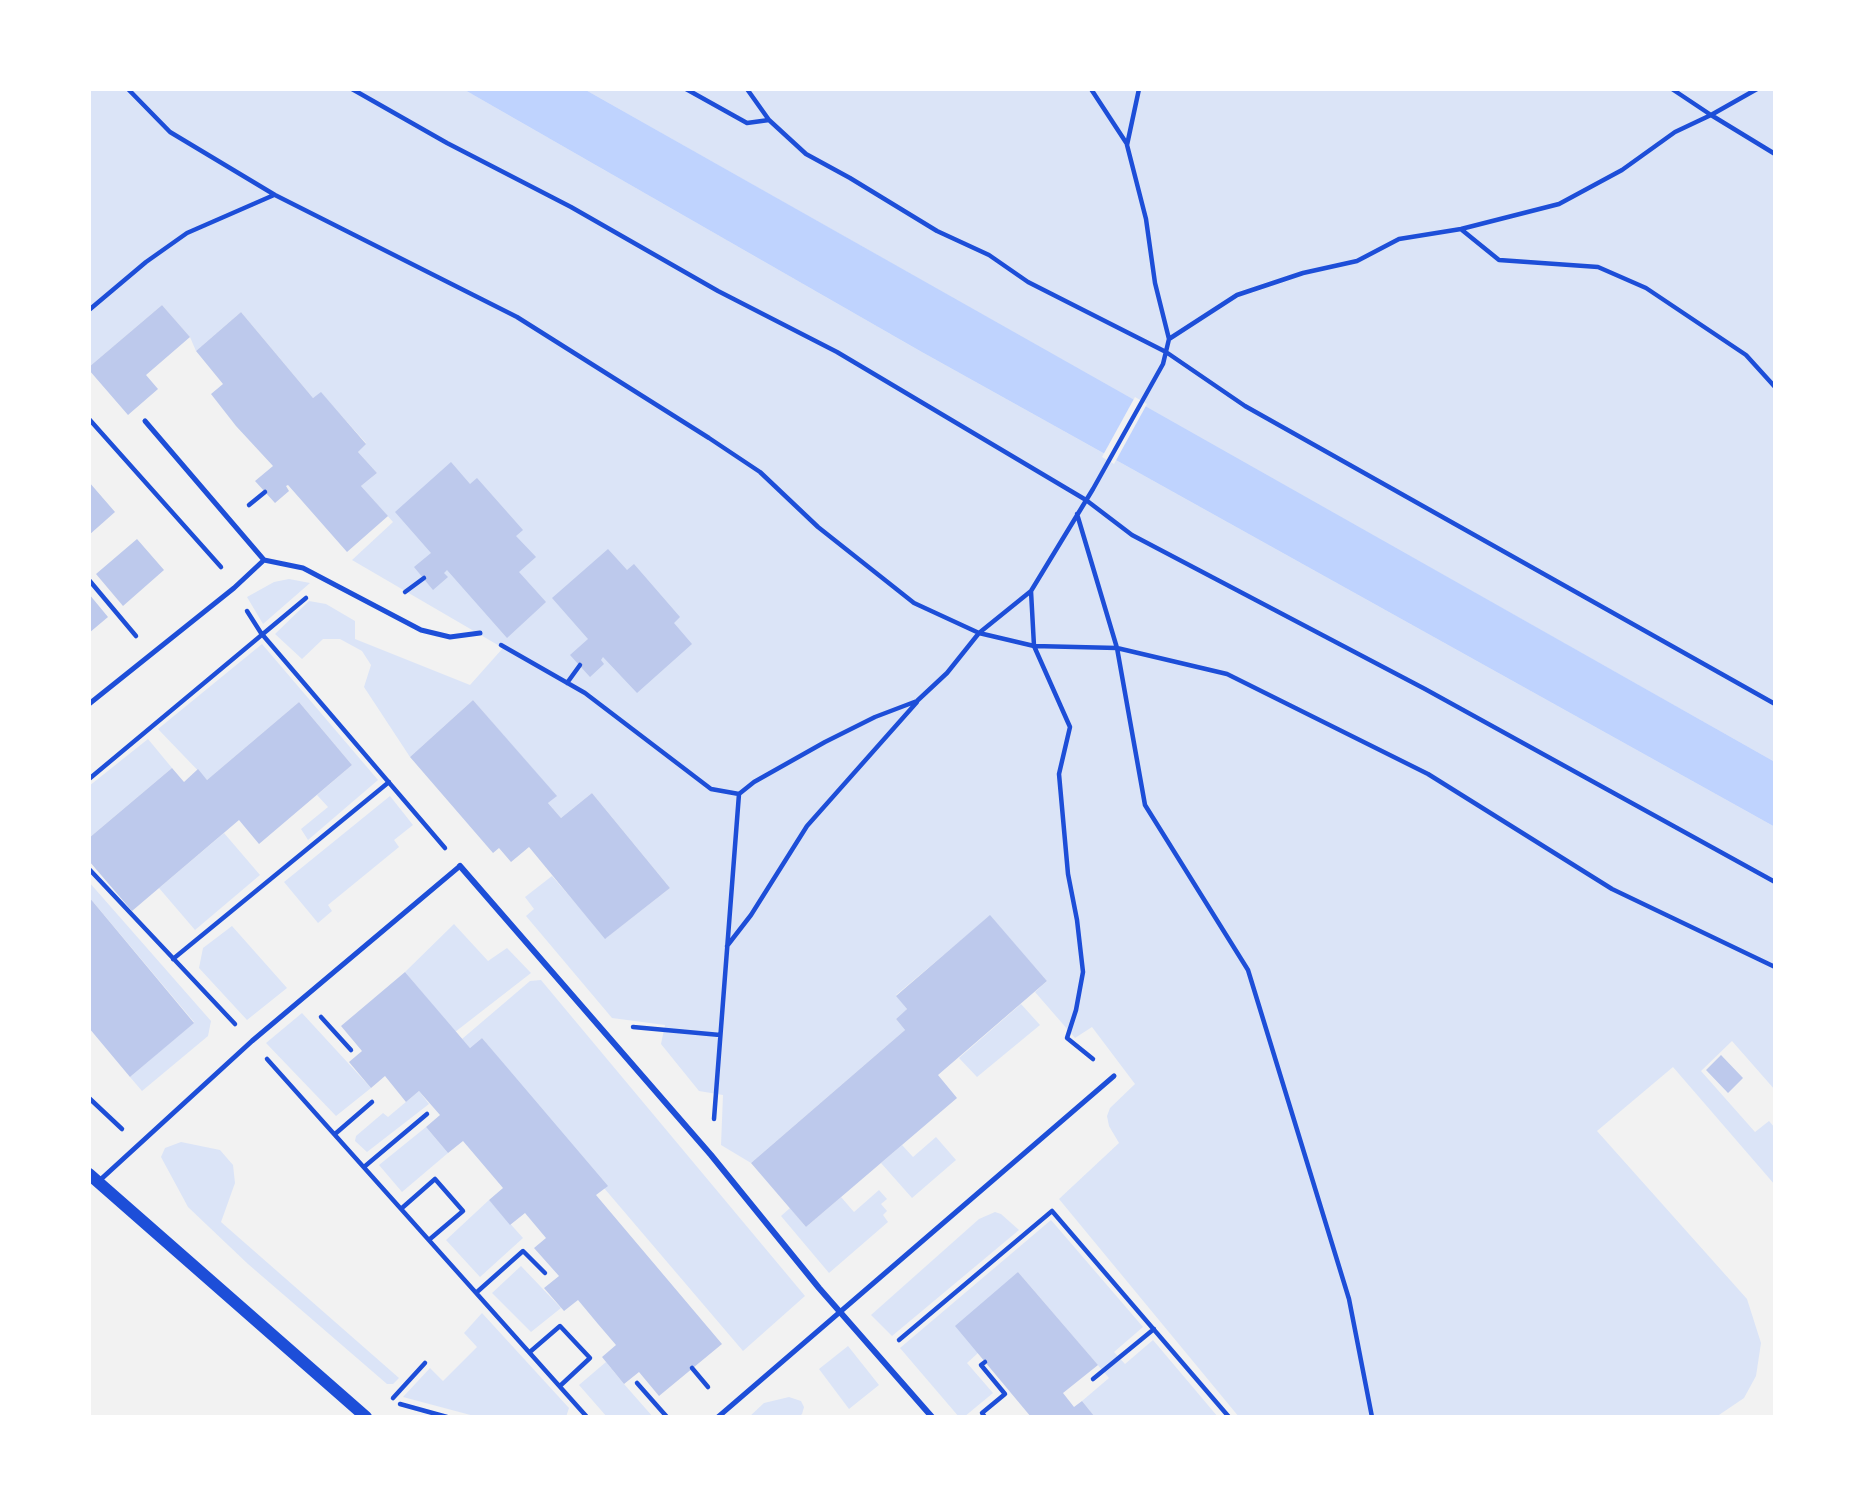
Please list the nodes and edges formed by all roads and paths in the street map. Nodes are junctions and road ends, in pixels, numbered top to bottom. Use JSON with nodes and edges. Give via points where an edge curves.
{"nodes":[{"id":1,"x":128,"y":89,"type":"edge"},
{"id":2,"x":352,"y":89,"type":"edge"},
{"id":3,"x":686,"y":89,"type":"edge"},
{"id":4,"x":747,"y":89,"type":"edge"},
{"id":5,"x":1091,"y":89,"type":"edge"},
{"id":6,"x":1139,"y":89,"type":"edge"},
{"id":7,"x":1672,"y":89,"type":"edge"},
{"id":8,"x":1758,"y":89,"type":"edge"},
{"id":9,"x":1711,"y":115,"type":"junction"},
{"id":10,"x":769,"y":120,"type":"junction"},
{"id":11,"x":1127,"y":145,"type":"junction"},
{"id":12,"x":1775,"y":154,"type":"edge"},
{"id":13,"x":275,"y":195,"type":"junction"},
{"id":14,"x":1461,"y":229,"type":"junction"},
{"id":15,"x":89,"y":310,"type":"edge"},
{"id":16,"x":1169,"y":339,"type":"junction"},
{"id":17,"x":1166,"y":352,"type":"junction"},
{"id":18,"x":1775,"y":387,"type":"edge"},
{"id":19,"x":89,"y":419,"type":"edge"},
{"id":20,"x":145,"y":421,"type":"dead end"},
{"id":21,"x":1086,"y":500,"type":"junction"},
{"id":22,"x":1077,"y":514,"type":"junction"},
{"id":23,"x":264,"y":560,"type":"junction"},
{"id":24,"x":89,"y":580,"type":"edge"},
{"id":25,"x":327,"y":581,"type":"junction"},
{"id":26,"x":234,"y":588,"type":"junction"},
{"id":27,"x":1031,"y":591,"type":"junction"},
{"id":28,"x":261,"y":633,"type":"junction"},
{"id":29,"x":979,"y":633,"type":"junction"},
{"id":30,"x":480,"y":634,"type":"joint"},
{"id":31,"x":1034,"y":646,"type":"junction"},
{"id":32,"x":1117,"y":648,"type":"junction"},
{"id":33,"x":151,"y":654,"type":"junction"},
{"id":34,"x":580,"y":665,"type":"dead end"},
{"id":35,"x":567,"y":683,"type":"junction"},
{"id":36,"x":917,"y":701,"type":"junction"},
{"id":37,"x":89,"y":704,"type":"edge"},
{"id":38,"x":1775,"y":704,"type":"edge"},
{"id":39,"x":89,"y":779,"type":"edge"},
{"id":40,"x":389,"y":782,"type":"junction"},
{"id":41,"x":739,"y":794,"type":"junction"},
{"id":42,"x":460,"y":866,"type":"junction"},
{"id":43,"x":89,"y":869,"type":"edge"},
{"id":44,"x":1775,"y":882,"type":"edge"},
{"id":45,"x":725,"y":948,"type":"junction"},
{"id":46,"x":173,"y":959,"type":"junction"},
{"id":47,"x":1775,"y":967,"type":"edge"},
{"id":48,"x":304,"y":998,"type":"junction"},
{"id":49,"x":642,"y":1027,"type":"dead end"},
{"id":50,"x":720,"y":1035,"type":"junction"},
{"id":51,"x":252,"y":1041,"type":"junction"},
{"id":52,"x":351,"y":1050,"type":"dead end"},
{"id":53,"x":1114,"y":1076,"type":"joint"},
{"id":54,"x":89,"y":1098,"type":"edge"},
{"id":55,"x":372,"y":1102,"type":"dead end"},
{"id":56,"x":427,"y":1114,"type":"dead end"},
{"id":57,"x":714,"y":1115,"type":"dead end"},
{"id":58,"x":335,"y":1134,"type":"junction"},
{"id":59,"x":138,"y":1144,"type":"junction"},
{"id":60,"x":364,"y":1167,"type":"junction"},
{"id":61,"x":94,"y":1178,"type":"edge"},
{"id":62,"x":402,"y":1208,"type":"junction"},
{"id":63,"x":430,"y":1239,"type":"junction"},
{"id":64,"x":545,"y":1273,"type":"dead end"},
{"id":65,"x":477,"y":1292,"type":"junction"},
{"id":66,"x":840,"y":1311,"type":"junction"},
{"id":67,"x":1154,"y":1329,"type":"junction"},
{"id":68,"x":531,"y":1351,"type":"junction"},
{"id":69,"x":880,"y":1356,"type":"junction"},
{"id":70,"x":985,"y":1362,"type":"dead end"},
{"id":71,"x":425,"y":1363,"type":"dead end"},
{"id":72,"x":692,"y":1368,"type":"dead end"},
{"id":73,"x":1093,"y":1379,"type":"dead end"},
{"id":74,"x":637,"y":1383,"type":"dead end"},
{"id":75,"x":561,"y":1385,"type":"junction"},
{"id":76,"x":708,"y":1387,"type":"dead end"},
{"id":77,"x":393,"y":1398,"type":"dead end"},
{"id":78,"x":400,"y":1404,"type":"dead end"},
{"id":79,"x":366,"y":1417,"type":"edge"},
{"id":80,"x":447,"y":1417,"type":"edge"},
{"id":81,"x":587,"y":1417,"type":"edge"},
{"id":82,"x":667,"y":1417,"type":"edge"},
{"id":83,"x":718,"y":1417,"type":"edge"},
{"id":84,"x":932,"y":1417,"type":"edge"},
{"id":85,"x":985,"y":1417,"type":"edge"},
{"id":86,"x":1229,"y":1417,"type":"edge"},
{"id":87,"x":1372,"y":1417,"type":"edge"}],
"edges":[{"from":1,"to":13,"type":"path","via":[[170,132]]},
{"from":2,"to":21,"type":"path","via":[[836,352]]},
{"from":3,"to":10,"type":"path","via":[[747,123]]},
{"from":4,"to":10,"type":"path"},
{"from":5,"to":11,"type":"path"},
{"from":6,"to":11,"type":"path"},
{"from":7,"to":9,"type":"path"},
{"from":8,"to":9,"type":"path"},
{"from":9,"to":12,"type":"path"},
{"from":9,"to":14,"type":"path","via":[[1675,132],[1622,170],[1559,204]]},
{"from":10,"to":17,"type":"path","via":[[806,155],[937,231],[989,255],[1028,282]]},
{"from":11,"to":16,"type":"path"},
{"from":13,"to":15,"type":"path","via":[[187,233]]},
{"from":13,"to":29,"type":"path","via":[[517,317],[760,472],[818,527],[914,603]]},
{"from":14,"to":16,"type":"path","via":[[1399,239],[1357,261],[1303,272],[1237,295]]},
{"from":14,"to":18,"type":"path","via":[[1499,260],[1598,267],[1646,288],[1746,355]]},
{"from":16,"to":17,"type":"path"},
{"from":17,"to":21,"type":"path"},
{"from":17,"to":38,"type":"path","via":[[1245,406]]},
{"from":19,"to":26,"type":"path","via":[[217,561]]},
{"from":20,"to":23,"type":"lane"},
{"from":21,"to":22,"type":"path"},
{"from":21,"to":44,"type":"path","via":[[1132,535],[1425,689]]},
{"from":22,"to":27,"type":"path"},
{"from":22,"to":32,"type":"path"},
{"from":23,"to":25,"type":"lane","via":[[303,568]]},
{"from":23,"to":26,"type":"lane"},
{"from":24,"to":33,"type":"path"},
{"from":25,"to":28,"type":"path"},
{"from":25,"to":30,"type":"lane","via":[[421,630],[450,637]]},
{"from":26,"to":28,"type":"path"},
{"from":26,"to":33,"type":"lane"},
{"from":27,"to":29,"type":"path"},
{"from":27,"to":31,"type":"path"},
{"from":28,"to":39,"type":"path"},
{"from":28,"to":40,"type":"path"},
{"from":29,"to":31,"type":"path"},
{"from":29,"to":36,"type":"path"},
{"from":30,"to":35,"type":"path"},
{"from":31,"to":32,"type":"path"},
{"from":31,"to":53,"type":"path","via":[[1070,727],[1059,774],[1083,972],[1067,1038]]},
{"from":32,"to":47,"type":"path","via":[[1227,674],[1428,774],[1612,889]]},
{"from":32,"to":87,"type":"path","via":[[1145,805],[1248,970],[1349,1299]]},
{"from":33,"to":37,"type":"lane"},
{"from":34,"to":35,"type":"path"},
{"from":35,"to":41,"type":"path","via":[[711,789]]},
{"from":36,"to":41,"type":"path","via":[[824,742]]},
{"from":36,"to":45,"type":"path","via":[[807,826]]},
{"from":40,"to":42,"type":"path"},
{"from":40,"to":46,"type":"path"},
{"from":41,"to":45,"type":"path"},
{"from":42,"to":48,"type":"lane"},
{"from":42,"to":66,"type":"street"},
{"from":43,"to":46,"type":"path"},
{"from":45,"to":50,"type":"path"},
{"from":46,"to":51,"type":"path"},
{"from":48,"to":51,"type":"lane"},
{"from":48,"to":52,"type":"path"},
{"from":49,"to":50,"type":"path"},
{"from":50,"to":57,"type":"path"},
{"from":51,"to":58,"type":"path"},
{"from":51,"to":59,"type":"lane"},
{"from":53,"to":66,"type":"lane"},
{"from":54,"to":59,"type":"path"},
{"from":55,"to":58,"type":"path"},
{"from":56,"to":60,"type":"path"},
{"from":58,"to":60,"type":"path"},
{"from":59,"to":61,"type":"lane"},
{"from":60,"to":62,"type":"path"},
{"from":61,"to":79,"type":"street"},
{"from":62,"to":63,"type":"path"},
{"from":62,"to":63,"type":"path","via":[[435,1178],[463,1210]]},
{"from":63,"to":65,"type":"path"},
{"from":64,"to":65,"type":"path","via":[[523,1251]]},
{"from":65,"to":68,"type":"path"},
{"from":66,"to":69,"type":"street"},
{"from":66,"to":83,"type":"lane"},
{"from":67,"to":69,"type":"path","via":[[1052,1211]]},
{"from":67,"to":73,"type":"path"},
{"from":67,"to":86,"type":"path"},
{"from":68,"to":75,"type":"path"},
{"from":68,"to":75,"type":"path","via":[[560,1326],[590,1358]]},
{"from":69,"to":84,"type":"street"},
{"from":70,"to":85,"type":"path","via":[[981,1365],[1005,1394],[982,1413]]},
{"from":71,"to":77,"type":"path"},
{"from":72,"to":76,"type":"path"},
{"from":74,"to":82,"type":"path"},
{"from":75,"to":81,"type":"path"},
{"from":78,"to":80,"type":"path"}]}
